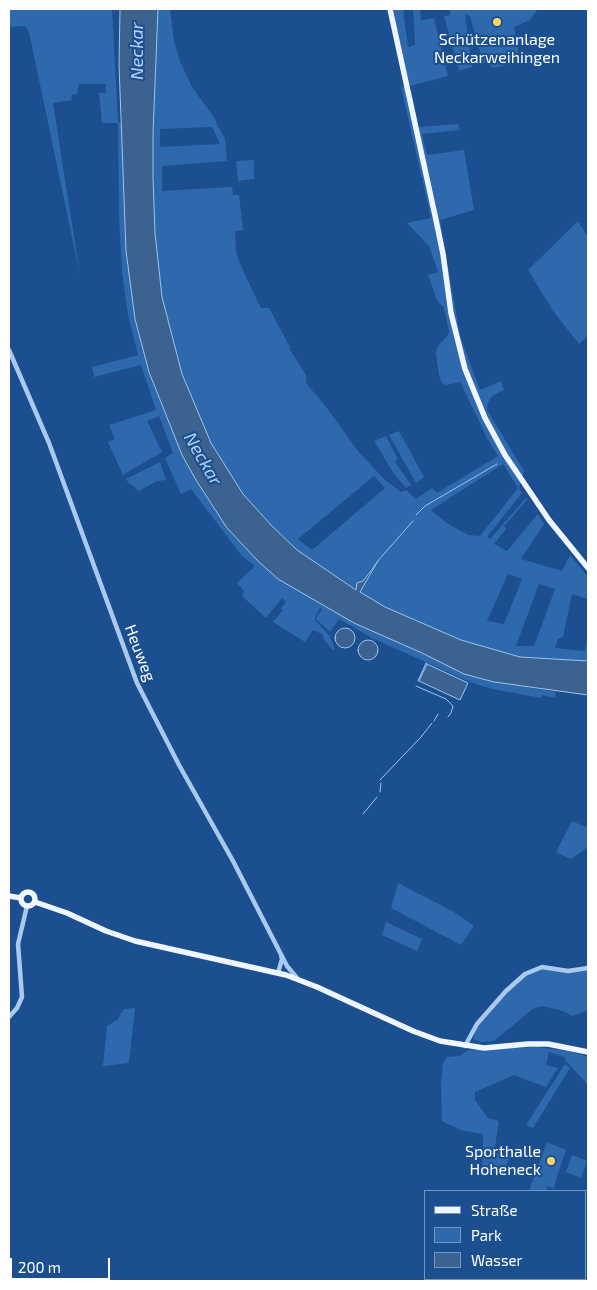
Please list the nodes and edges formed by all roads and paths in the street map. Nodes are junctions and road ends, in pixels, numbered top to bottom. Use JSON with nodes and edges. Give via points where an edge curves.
{"nodes":[{"id":1,"x":390,"y":9,"type":"edge"},
{"id":2,"x":9,"y":350,"type":"edge"},
{"id":3,"x":588,"y":568,"type":"edge"},
{"id":4,"x":9,"y":896,"type":"edge"},
{"id":5,"x":21,"y":898,"type":"junction"},
{"id":6,"x":35,"y":902,"type":"junction"},
{"id":7,"x":27,"y":906,"type":"junction"},
{"id":8,"x":280,"y":951,"type":"junction"},
{"id":9,"x":285,"y":962,"type":"junction"},
{"id":10,"x":588,"y":968,"type":"edge"},
{"id":11,"x":278,"y":973,"type":"junction"},
{"id":12,"x":299,"y":980,"type":"junction"},
{"id":13,"x":9,"y":1017,"type":"edge"},
{"id":14,"x":465,"y":1046,"type":"junction"},
{"id":15,"x":588,"y":1052,"type":"edge"}],
"edges":[{"from":1,"to":3,"type":"main road","via":[[465,369],[485,418],[505,455],[549,520]]},
{"from":2,"to":8,"type":"street","name":"Heuweg","via":[[49,443],[137,683]]},
{"from":4,"to":5,"type":"main road"},
{"from":5,"to":6,"type":"main road","via":[[31,892]]},
{"from":5,"to":7,"type":"main road"},
{"from":6,"to":7,"type":"main road"},
{"from":6,"to":11,"type":"main road","via":[[125,938]]},
{"from":7,"to":13,"type":"street","via":[[18,944],[22,997]]},
{"from":8,"to":9,"type":"street","name":"Heuweg"},
{"from":8,"to":11,"type":"street","via":[[282,959]]},
{"from":9,"to":11,"type":"street"},
{"from":9,"to":12,"type":"street","name":"Heuweg"},
{"from":10,"to":14,"type":"street","via":[[568,971],[542,967],[525,974],[474,1028]]},
{"from":11,"to":12,"type":"main road"},
{"from":12,"to":14,"type":"main road","via":[[429,1038]]},
{"from":14,"to":15,"type":"main road","via":[[548,1044]]}]}
